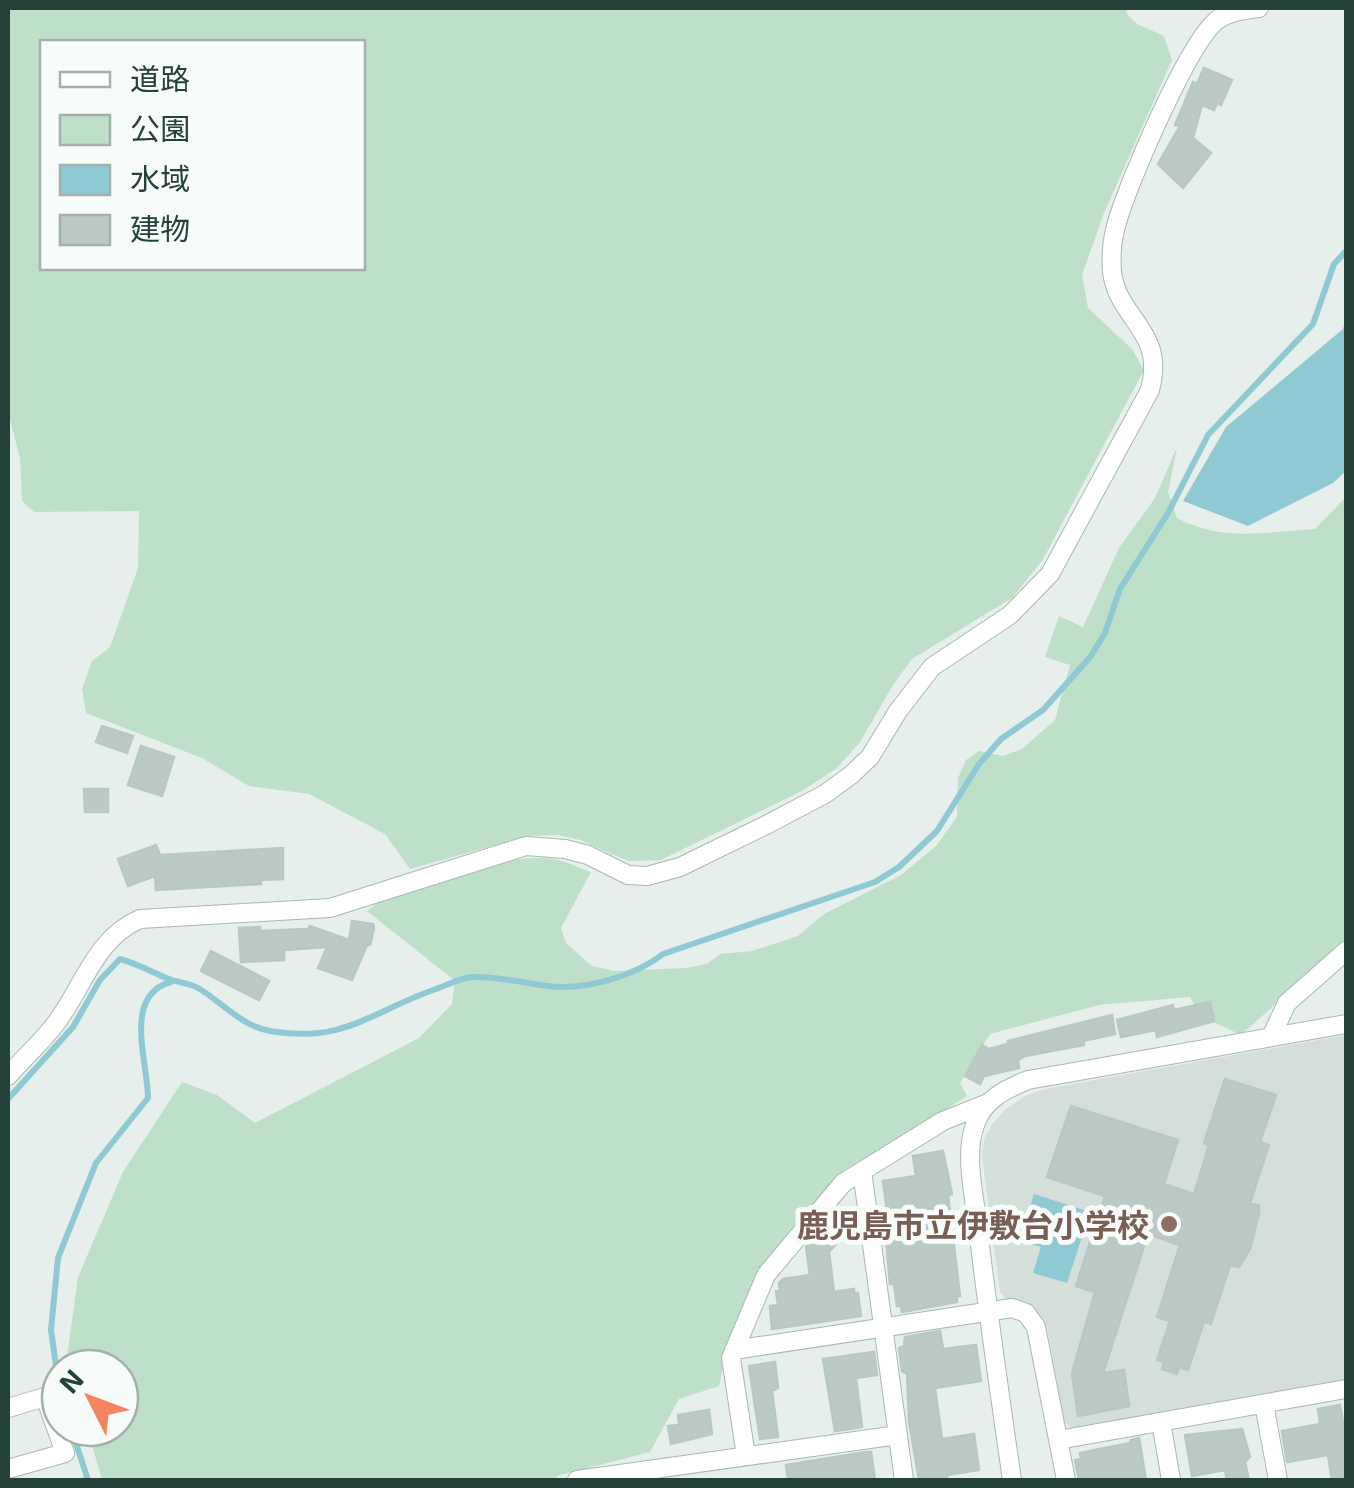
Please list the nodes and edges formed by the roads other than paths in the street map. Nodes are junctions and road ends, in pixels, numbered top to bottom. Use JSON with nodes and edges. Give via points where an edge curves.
{"nodes":[{"id":1,"x":1259,"y":8,"type":"edge"},
{"id":2,"x":1346,"y":950,"type":"edge"},
{"id":3,"x":1346,"y":1024,"type":"edge"},
{"id":4,"x":1271,"y":1037,"type":"junction"},
{"id":5,"x":8,"y":1076,"type":"edge"},
{"id":6,"x":989,"y":1102,"type":"junction"},
{"id":7,"x":862,"y":1170,"type":"junction"},
{"id":8,"x":988,"y":1312,"type":"junction"},
{"id":9,"x":881,"y":1326,"type":"junction"},
{"id":10,"x":734,"y":1350,"type":"junction"},
{"id":11,"x":1346,"y":1389,"type":"edge"},
{"id":12,"x":1264,"y":1404,"type":"junction"},
{"id":13,"x":8,"y":1408,"type":"edge"},
{"id":14,"x":1161,"y":1422,"type":"junction"},
{"id":15,"x":898,"y":1435,"type":"junction"},
{"id":16,"x":1058,"y":1440,"type":"junction"},
{"id":17,"x":746,"y":1456,"type":"junction"},
{"id":18,"x":8,"y":1469,"type":"edge"},
{"id":19,"x":578,"y":1480,"type":"edge"},
{"id":20,"x":904,"y":1480,"type":"edge"},
{"id":21,"x":1012,"y":1480,"type":"edge"},
{"id":22,"x":1066,"y":1480,"type":"edge"},
{"id":23,"x":1172,"y":1480,"type":"edge"},
{"id":24,"x":1278,"y":1480,"type":"edge"}],
"edges":[{"from":1,"to":5,"type":"street","via":[[1229,14],[1204,35],[1115,227],[1112,275],[1153,350],[1150,390],[1050,574],[1010,615],[932,667],[851,775],[766,825],[647,876],[565,849],[526,846],[330,908],[140,919],[107,942],[60,1019]]},
{"from":2,"to":4,"type":"street","via":[[1287,1002]]},
{"from":3,"to":4,"type":"street"},
{"from":4,"to":6,"type":"street","via":[[1028,1080]]},
{"from":6,"to":7,"type":"street"},
{"from":6,"to":8,"type":"street","via":[[976,1121],[970,1150]]},
{"from":7,"to":9,"type":"street"},
{"from":7,"to":10,"type":"street","via":[[766,1275]]},
{"from":8,"to":9,"type":"street"},
{"from":8,"to":16,"type":"street","via":[[1012,1308],[1036,1327]]},
{"from":8,"to":21,"type":"street"},
{"from":9,"to":10,"type":"street"},
{"from":9,"to":15,"type":"street"},
{"from":10,"to":17,"type":"street"},
{"from":11,"to":12,"type":"street"},
{"from":12,"to":14,"type":"street"},
{"from":12,"to":24,"type":"street"},
{"from":13,"to":18,"type":"street","via":[[46,1398],[65,1453]]},
{"from":14,"to":16,"type":"street"},
{"from":14,"to":23,"type":"street"},
{"from":15,"to":17,"type":"street"},
{"from":15,"to":20,"type":"street"},
{"from":16,"to":22,"type":"street"},
{"from":17,"to":19,"type":"street"}]}
